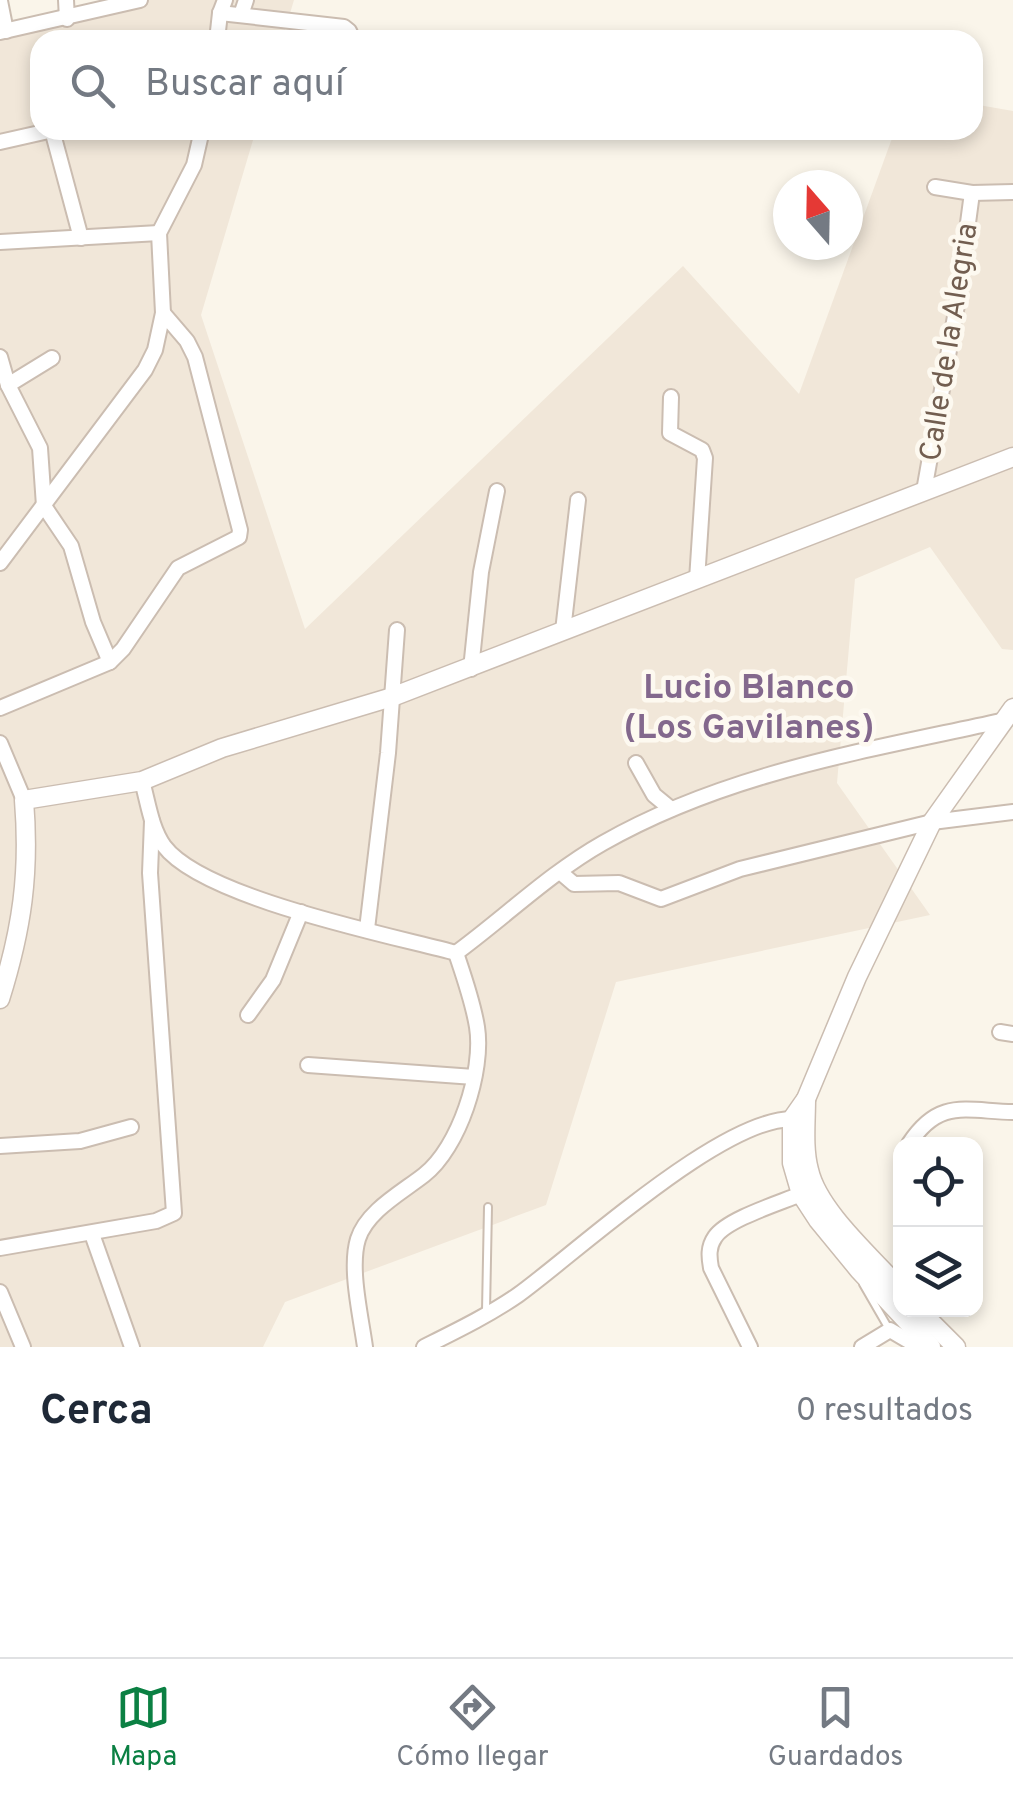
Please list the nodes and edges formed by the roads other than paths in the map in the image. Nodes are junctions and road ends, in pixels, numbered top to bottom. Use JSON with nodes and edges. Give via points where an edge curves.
{"nodes":[{"id":1,"x":66,"y":0,"type":"edge"},
{"id":2,"x":140,"y":0,"type":"edge"},
{"id":3,"x":0,"y":1,"type":"edge"},
{"id":4,"x":120,"y":2,"type":"edge"},
{"id":5,"x":221,"y":4,"type":"edge"},
{"id":6,"x":244,"y":8,"type":"edge"},
{"id":7,"x":60,"y":20,"type":"junction"},
{"id":8,"x":58,"y":30,"type":"edge"},
{"id":9,"x":219,"y":30,"type":"edge"},
{"id":10,"x":348,"y":30,"type":"edge"},
{"id":11,"x":3,"y":32,"type":"edge"},
{"id":12,"x":30,"y":135,"type":"edge"},
{"id":13,"x":55,"y":140,"type":"edge"},
{"id":14,"x":200,"y":140,"type":"edge"},
{"id":15,"x":0,"y":142,"type":"edge"},
{"id":16,"x":935,"y":186,"type":"dead end"},
{"id":17,"x":1013,"y":192,"type":"edge"},
{"id":18,"x":972,"y":193,"type":"junction"},
{"id":19,"x":159,"y":233,"type":"junction"},
{"id":20,"x":81,"y":238,"type":"junction"},
{"id":21,"x":0,"y":242,"type":"edge"},
{"id":22,"x":163,"y":313,"type":"junction"},
{"id":23,"x":0,"y":358,"type":"edge"},
{"id":24,"x":52,"y":358,"type":"dead end"},
{"id":25,"x":8,"y":385,"type":"junction"},
{"id":26,"x":670,"y":397,"type":"dead end"},
{"id":27,"x":1013,"y":457,"type":"edge"},
{"id":28,"x":924,"y":490,"type":"junction"},
{"id":29,"x":498,"y":491,"type":"dead end"},
{"id":30,"x":578,"y":500,"type":"dead end"},
{"id":31,"x":44,"y":506,"type":"junction"},
{"id":32,"x":0,"y":564,"type":"edge"},
{"id":33,"x":697,"y":580,"type":"junction"},
{"id":34,"x":397,"y":630,"type":"dead end"},
{"id":35,"x":563,"y":631,"type":"junction"},
{"id":36,"x":110,"y":662,"type":"junction"},
{"id":37,"x":471,"y":669,"type":"junction"},
{"id":38,"x":392,"y":697,"type":"junction"},
{"id":39,"x":0,"y":708,"type":"edge"},
{"id":40,"x":1007,"y":714,"type":"edge"},
{"id":41,"x":0,"y":743,"type":"edge"},
{"id":42,"x":636,"y":762,"type":"dead end"},
{"id":43,"x":142,"y":781,"type":"junction"},
{"id":44,"x":24,"y":800,"type":"junction"},
{"id":45,"x":671,"y":809,"type":"junction"},
{"id":46,"x":1013,"y":812,"type":"edge"},
{"id":47,"x":152,"y":820,"type":"junction"},
{"id":48,"x":932,"y":822,"type":"junction"},
{"id":49,"x":560,"y":872,"type":"junction"},
{"id":50,"x":300,"y":912,"type":"junction"},
{"id":51,"x":367,"y":929,"type":"junction"},
{"id":52,"x":456,"y":952,"type":"junction"},
{"id":53,"x":0,"y":999,"type":"edge"},
{"id":54,"x":248,"y":1015,"type":"dead end"},
{"id":55,"x":308,"y":1065,"type":"dead end"},
{"id":56,"x":474,"y":1076,"type":"junction"},
{"id":57,"x":1013,"y":1112,"type":"edge"},
{"id":58,"x":799,"y":1120,"type":"junction"},
{"id":59,"x":130,"y":1127,"type":"dead end"},
{"id":60,"x":914,"y":1137,"type":"edge"},
{"id":61,"x":0,"y":1146,"type":"edge"},
{"id":62,"x":801,"y":1194,"type":"junction"},
{"id":63,"x":488,"y":1207,"type":"dead end"},
{"id":64,"x":92,"y":1234,"type":"junction"},
{"id":65,"x":0,"y":1248,"type":"edge"},
{"id":66,"x":893,"y":1281,"type":"edge"},
{"id":67,"x":0,"y":1292,"type":"edge"},
{"id":68,"x":893,"y":1303,"type":"edge"},
{"id":69,"x":486,"y":1314,"type":"junction"},
{"id":70,"x":907,"y":1317,"type":"edge"},
{"id":71,"x":23,"y":1347,"type":"edge"},
{"id":72,"x":132,"y":1347,"type":"edge"},
{"id":73,"x":365,"y":1347,"type":"edge"},
{"id":74,"x":424,"y":1347,"type":"edge"},
{"id":75,"x":750,"y":1347,"type":"edge"},
{"id":76,"x":862,"y":1347,"type":"edge"},
{"id":77,"x":919,"y":1347,"type":"edge"},
{"id":78,"x":931,"y":1347,"type":"edge"},
{"id":79,"x":956,"y":1347,"type":"edge"}],
"edges":[{"from":1,"to":7,"type":"street"},
{"from":2,"to":4,"type":"street"},
{"from":3,"to":11,"type":"street"},
{"from":4,"to":7,"type":"street"},
{"from":5,"to":6,"type":"street"},
{"from":5,"to":9,"type":"street"},
{"from":6,"to":10,"type":"street"},
{"from":7,"to":8,"type":"street"},
{"from":7,"to":11,"type":"street"},
{"from":12,"to":15,"type":"street"},
{"from":13,"to":20,"type":"street"},
{"from":14,"to":19,"type":"street"},
{"from":16,"to":18,"type":"street"},
{"from":17,"to":18,"type":"street"},
{"from":18,"to":28,"type":"street","name":"Calle de la Alegria"},
{"from":19,"to":20,"type":"street"},
{"from":19,"to":22,"type":"street"},
{"from":20,"to":21,"type":"street"},
{"from":22,"to":31,"type":"street","via":[[145,370]]},
{"from":22,"to":36,"type":"street","via":[[196,357],[240,530],[236,541],[178,568]]},
{"from":23,"to":25,"type":"street"},
{"from":24,"to":25,"type":"street"},
{"from":25,"to":31,"type":"street","via":[[40,448]]},
{"from":26,"to":33,"type":"street","via":[[670,433],[706,458]]},
{"from":27,"to":28,"type":"street"},
{"from":28,"to":33,"type":"street"},
{"from":29,"to":37,"type":"street"},
{"from":30,"to":35,"type":"street"},
{"from":31,"to":32,"type":"street"},
{"from":31,"to":36,"type":"street","via":[[71,546]]},
{"from":33,"to":35,"type":"street"},
{"from":34,"to":38,"type":"street"},
{"from":35,"to":37,"type":"street"},
{"from":36,"to":39,"type":"street"},
{"from":37,"to":38,"type":"street"},
{"from":38,"to":43,"type":"street","via":[[222,748]]},
{"from":38,"to":51,"type":"street"},
{"from":40,"to":45,"type":"street","via":[[780,770]]},
{"from":40,"to":48,"type":"street"},
{"from":41,"to":44,"type":"street"},
{"from":42,"to":45,"type":"street","via":[[654,796]]},
{"from":43,"to":44,"type":"street"},
{"from":43,"to":47,"type":"street"},
{"from":44,"to":53,"type":"street","via":[[27,882]]},
{"from":45,"to":49,"type":"street"},
{"from":46,"to":48,"type":"street"},
{"from":47,"to":50,"type":"street","via":[[162,844],[196,873]]},
{"from":47,"to":64,"type":"street","via":[[150,873],[175,1210],[156,1221]]},
{"from":48,"to":49,"type":"street","via":[[740,869],[662,899],[619,884],[574,884]]},
{"from":48,"to":58,"type":"street","via":[[857,977]]},
{"from":49,"to":52,"type":"street"},
{"from":50,"to":51,"type":"street"},
{"from":50,"to":54,"type":"street","via":[[273,980]]},
{"from":51,"to":52,"type":"street"},
{"from":52,"to":56,"type":"street","via":[[478,1029]]},
{"from":55,"to":56,"type":"street"},
{"from":56,"to":73,"type":"street","via":[[444,1154],[365,1223],[357,1241]]},
{"from":57,"to":60,"type":"street","via":[[944,1111]]},
{"from":58,"to":62,"type":"street","via":[[792,1163]]},
{"from":58,"to":66,"type":"street","via":[[814,1186]]},
{"from":58,"to":69,"type":"street","via":[[752,1130],[703,1156]]},
{"from":59,"to":61,"type":"street","via":[[80,1141]]},
{"from":62,"to":68,"type":"street"},
{"from":62,"to":75,"type":"street","via":[[726,1226],[712,1243],[711,1268]]},
{"from":63,"to":69,"type":"lane"},
{"from":64,"to":65,"type":"street"},
{"from":64,"to":72,"type":"street"},
{"from":67,"to":71,"type":"street"},
{"from":69,"to":74,"type":"street"},
{"from":70,"to":76,"type":"street"},
{"from":70,"to":77,"type":"street"},
{"from":70,"to":78,"type":"street"},
{"from":70,"to":79,"type":"street"}]}
